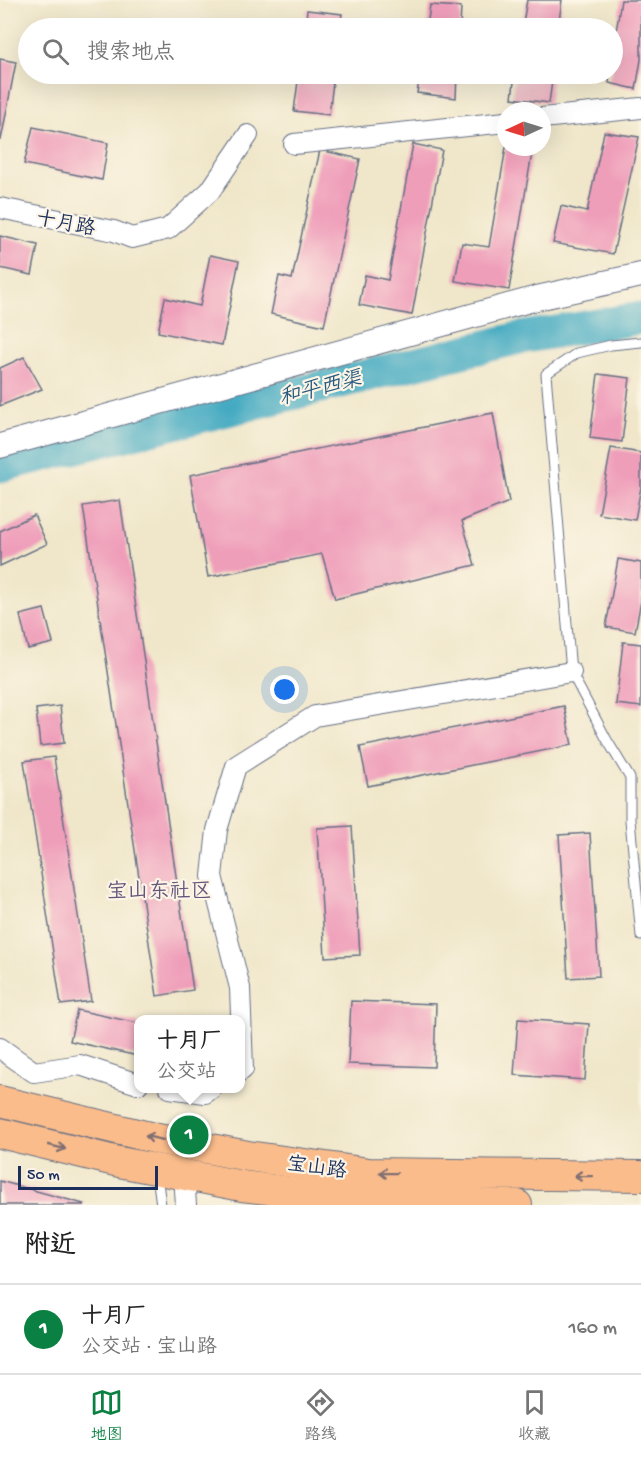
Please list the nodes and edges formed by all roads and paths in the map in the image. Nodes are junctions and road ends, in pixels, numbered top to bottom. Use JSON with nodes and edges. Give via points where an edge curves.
{"nodes":[{"id":1,"x":641,"y":108,"type":"edge"},
{"id":2,"x":551,"y":117,"type":"edge"},
{"id":3,"x":497,"y":123,"type":"edge"},
{"id":4,"x":248,"y":135,"type":"dead end"},
{"id":5,"x":294,"y":144,"type":"dead end"},
{"id":6,"x":0,"y":208,"type":"edge"},
{"id":7,"x":641,"y":275,"type":"edge"},
{"id":8,"x":641,"y":342,"type":"edge"},
{"id":9,"x":0,"y":446,"type":"edge"},
{"id":10,"x":571,"y":672,"type":"junction"},
{"id":11,"x":641,"y":936,"type":"edge"},
{"id":12,"x":241,"y":1015,"type":"edge"},
{"id":13,"x":0,"y":1048,"type":"edge"},
{"id":14,"x":134,"y":1083,"type":"edge"},
{"id":15,"x":0,"y":1101,"type":"edge"},
{"id":16,"x":0,"y":1133,"type":"edge"},
{"id":17,"x":170,"y":1172,"type":"junction"},
{"id":18,"x":641,"y":1176,"type":"edge"},
{"id":19,"x":376,"y":1203,"type":"edge"},
{"id":20,"x":161,"y":1205,"type":"edge"},
{"id":21,"x":186,"y":1205,"type":"edge"},
{"id":22,"x":517,"y":1205,"type":"edge"}],
"edges":[{"from":1,"to":2,"type":"street"},
{"from":3,"to":5,"type":"street"},
{"from":4,"to":6,"type":"street","name":"十月路","via":[[210,191],[168,229],[132,238]]},
{"from":7,"to":9,"type":"street","via":[[537,298]]},
{"from":8,"to":10,"type":"lane","via":[[577,353],[546,374]]},
{"from":10,"to":11,"type":"lane","via":[[630,778]]},
{"from":10,"to":12,"type":"street","via":[[315,716],[236,765],[217,830],[213,876],[240,988]]},
{"from":13,"to":14,"type":"street","via":[[34,1072],[80,1065]]},
{"from":18,"to":15,"type":"main road","name":"宝山路","one_way":true,"via":[[369,1173],[158,1139]]},
{"from":16,"to":17,"type":"main road","name":"宝山路","one_way":true},
{"from":17,"to":19,"type":"main road","name":"宝山路","via":[[242,1186]]},
{"from":17,"to":20,"type":"lane"},
{"from":17,"to":21,"type":"street"},
{"from":19,"to":22,"type":"main road","name":"宝山路"}]}
